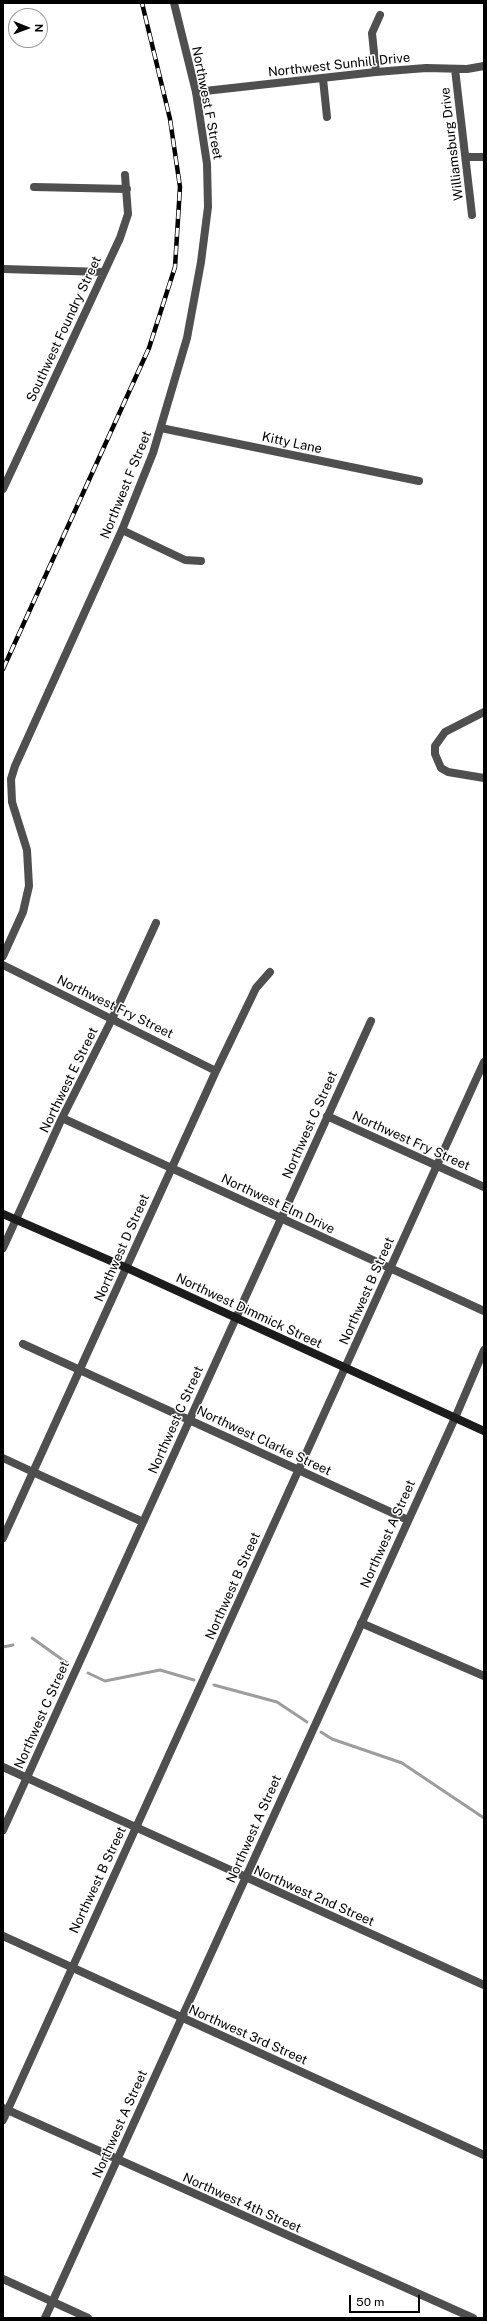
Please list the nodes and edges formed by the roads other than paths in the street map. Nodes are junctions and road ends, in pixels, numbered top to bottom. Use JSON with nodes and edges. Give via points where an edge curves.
{"nodes":[{"id":1,"x":174,"y":3,"type":"edge"},
{"id":2,"x":380,"y":15,"type":"dead end"},
{"id":3,"x":484,"y":66,"type":"edge"},
{"id":4,"x":456,"y":69,"type":"junction"},
{"id":5,"x":376,"y":72,"type":"junction"},
{"id":6,"x":323,"y":79,"type":"junction"},
{"id":7,"x":196,"y":92,"type":"junction"},
{"id":8,"x":327,"y":117,"type":"dead end"},
{"id":9,"x":466,"y":157,"type":"junction"},
{"id":10,"x":484,"y":157,"type":"edge"},
{"id":11,"x":125,"y":175,"type":"dead end"},
{"id":12,"x":34,"y":187,"type":"dead end"},
{"id":13,"x":127,"y":189,"type":"junction"},
{"id":14,"x":472,"y":215,"type":"dead end"},
{"id":15,"x":3,"y":269,"type":"edge"},
{"id":16,"x":104,"y":272,"type":"junction"},
{"id":17,"x":161,"y":428,"type":"junction"},
{"id":18,"x":419,"y":481,"type":"dead end"},
{"id":19,"x":3,"y":489,"type":"edge"},
{"id":20,"x":122,"y":530,"type":"junction"},
{"id":21,"x":201,"y":560,"type":"dead end"},
{"id":22,"x":484,"y":712,"type":"edge"},
{"id":23,"x":484,"y":778,"type":"edge"},
{"id":24,"x":156,"y":923,"type":"dead end"},
{"id":25,"x":3,"y":956,"type":"edge"},
{"id":26,"x":3,"y":965,"type":"edge"},
{"id":27,"x":270,"y":972,"type":"dead end"},
{"id":28,"x":112,"y":1019,"type":"junction"},
{"id":29,"x":371,"y":1021,"type":"dead end"},
{"id":30,"x":484,"y":1062,"type":"edge"},
{"id":31,"x":216,"y":1071,"type":"junction"},
{"id":32,"x":328,"y":1116,"type":"junction"},
{"id":33,"x":62,"y":1118,"type":"junction"},
{"id":34,"x":437,"y":1166,"type":"junction"},
{"id":35,"x":172,"y":1168,"type":"junction"},
{"id":36,"x":484,"y":1187,"type":"edge"},
{"id":37,"x":3,"y":1214,"type":"edge"},
{"id":38,"x":281,"y":1218,"type":"junction"},
{"id":39,"x":16,"y":1220,"type":"junction"},
{"id":40,"x":3,"y":1248,"type":"edge"},
{"id":41,"x":127,"y":1268,"type":"junction"},
{"id":42,"x":390,"y":1268,"type":"junction"},
{"id":43,"x":484,"y":1311,"type":"edge"},
{"id":44,"x":235,"y":1318,"type":"junction"},
{"id":45,"x":23,"y":1344,"type":"dead end"},
{"id":46,"x":484,"y":1350,"type":"edge"},
{"id":47,"x":346,"y":1369,"type":"junction"},
{"id":48,"x":80,"y":1370,"type":"junction"},
{"id":49,"x":454,"y":1418,"type":"junction"},
{"id":50,"x":189,"y":1420,"type":"junction"},
{"id":51,"x":484,"y":1431,"type":"edge"},
{"id":52,"x":3,"y":1458,"type":"edge"},
{"id":53,"x":298,"y":1470,"type":"junction"},
{"id":54,"x":33,"y":1472,"type":"junction"},
{"id":55,"x":408,"y":1520,"type":"junction"},
{"id":56,"x":143,"y":1522,"type":"junction"},
{"id":57,"x":3,"y":1538,"type":"edge"},
{"id":58,"x":361,"y":1623,"type":"junction"},
{"id":59,"x":484,"y":1676,"type":"edge"},
{"id":60,"x":3,"y":1767,"type":"edge"},
{"id":61,"x":27,"y":1778,"type":"junction"},
{"id":62,"x":136,"y":1828,"type":"junction"},
{"id":63,"x":3,"y":1830,"type":"edge"},
{"id":64,"x":245,"y":1878,"type":"junction"},
{"id":65,"x":3,"y":1936,"type":"edge"},
{"id":66,"x":72,"y":1967,"type":"junction"},
{"id":67,"x":484,"y":1985,"type":"edge"},
{"id":68,"x":182,"y":2018,"type":"junction"},
{"id":69,"x":5,"y":2109,"type":"edge"},
{"id":70,"x":3,"y":2120,"type":"edge"},
{"id":71,"x":484,"y":2155,"type":"edge"},
{"id":72,"x":117,"y":2160,"type":"junction"},
{"id":73,"x":3,"y":2279,"type":"edge"},
{"id":74,"x":53,"y":2302,"type":"junction"},
{"id":75,"x":45,"y":2318,"type":"edge"},
{"id":76,"x":88,"y":2318,"type":"edge"},
{"id":77,"x":473,"y":2318,"type":"edge"}],
"edges":[{"from":1,"to":7,"type":"street","name":"Northwest F Street"},
{"from":2,"to":5,"type":"street","via":[[372,33]]},
{"from":3,"to":4,"type":"street","name":"Northwest Sunhill Drive"},
{"from":4,"to":5,"type":"street","name":"Northwest Sunhill Drive","via":[[426,68]]},
{"from":4,"to":9,"type":"street","name":"Williamsburg Drive"},
{"from":5,"to":6,"type":"street","name":"Northwest Sunhill Drive"},
{"from":6,"to":7,"type":"street","name":"Northwest Sunhill Drive"},
{"from":6,"to":8,"type":"street"},
{"from":7,"to":17,"type":"street","name":"Northwest F Street","via":[[209,187],[206,232],[187,338]]},
{"from":9,"to":10,"type":"street"},
{"from":9,"to":14,"type":"street","name":"Williamsburg Drive"},
{"from":11,"to":13,"type":"street","name":"Southwest Foundry Street"},
{"from":12,"to":13,"type":"street"},
{"from":13,"to":16,"type":"street","name":"Southwest Foundry Street","via":[[126,223]]},
{"from":15,"to":16,"type":"street"},
{"from":16,"to":19,"type":"street","name":"Southwest Foundry Street"},
{"from":17,"to":18,"type":"street","name":"Kitty Lane"},
{"from":17,"to":20,"type":"street","name":"Northwest F Street"},
{"from":20,"to":21,"type":"street","via":[[185,560]]},
{"from":20,"to":25,"type":"street","name":"Northwest F Street","via":[[14,766],[11,779],[12,802],[27,850],[29,886],[23,912]]},
{"from":22,"to":23,"type":"street","via":[[445,732],[437,742],[435,754],[441,768],[448,772]]},
{"from":24,"to":28,"type":"street","name":"Northwest E Street"},
{"from":26,"to":28,"type":"street","name":"Northwest Fry Street"},
{"from":27,"to":31,"type":"street","name":"Northwest D Street","via":[[256,988]]},
{"from":28,"to":31,"type":"street","name":"Northwest Fry Street"},
{"from":28,"to":33,"type":"street","name":"Northwest E Street"},
{"from":29,"to":32,"type":"street","name":"Northwest C Street"},
{"from":30,"to":34,"type":"street","name":"Northwest B Street"},
{"from":31,"to":35,"type":"street","name":"Northwest D Street"},
{"from":32,"to":34,"type":"street","name":"Northwest Fry Street"},
{"from":32,"to":38,"type":"street","name":"Northwest C Street"},
{"from":33,"to":35,"type":"street","name":"Northwest Elm Drive"},
{"from":33,"to":39,"type":"street","name":"Northwest E Street"},
{"from":34,"to":36,"type":"street","name":"Northwest Fry Street"},
{"from":34,"to":42,"type":"street","name":"Northwest B Street"},
{"from":35,"to":38,"type":"street","name":"Northwest Elm Drive"},
{"from":35,"to":41,"type":"street","name":"Northwest D Street"},
{"from":37,"to":39,"type":"main road","name":"Northwest Dimmick Street"},
{"from":38,"to":42,"type":"street","name":"Northwest Elm Drive"},
{"from":38,"to":44,"type":"street","name":"Northwest C Street"},
{"from":39,"to":40,"type":"street","name":"Northwest E Street"},
{"from":39,"to":41,"type":"main road","name":"Northwest Dimmick Street"},
{"from":41,"to":44,"type":"main road","name":"Northwest Dimmick Street"},
{"from":41,"to":48,"type":"street","name":"Northwest D Street"},
{"from":42,"to":43,"type":"street","name":"Northwest Elm Drive"},
{"from":42,"to":47,"type":"street","name":"Northwest B Street"},
{"from":44,"to":47,"type":"main road","name":"Northwest Dimmick Street"},
{"from":44,"to":50,"type":"street","name":"Northwest C Street"},
{"from":45,"to":48,"type":"street","name":"Northwest Clarke Street"},
{"from":46,"to":49,"type":"street","name":"Northwest A Street"},
{"from":47,"to":49,"type":"main road","name":"Northwest Dimmick Street"},
{"from":47,"to":53,"type":"street","name":"Northwest B Street"},
{"from":48,"to":50,"type":"street","name":"Northwest Clarke Street"},
{"from":48,"to":54,"type":"street","name":"Northwest D Street"},
{"from":49,"to":51,"type":"main road","name":"Northwest Dimmick Street"},
{"from":49,"to":55,"type":"street","name":"Northwest A Street"},
{"from":50,"to":53,"type":"street","name":"Northwest Clarke Street"},
{"from":50,"to":56,"type":"street","name":"Northwest C Street"},
{"from":52,"to":54,"type":"street"},
{"from":53,"to":55,"type":"street","name":"Northwest Clarke Street"},
{"from":53,"to":62,"type":"street","name":"Northwest B Street"},
{"from":54,"to":56,"type":"street"},
{"from":54,"to":57,"type":"street","name":"Northwest D Street"},
{"from":55,"to":58,"type":"street","name":"Northwest A Street"},
{"from":56,"to":61,"type":"street","name":"Northwest C Street"},
{"from":58,"to":59,"type":"street"},
{"from":58,"to":64,"type":"street","name":"Northwest A Street"},
{"from":60,"to":61,"type":"street","name":"Northwest 2nd Street"},
{"from":61,"to":62,"type":"street","name":"Northwest 2nd Street"},
{"from":61,"to":63,"type":"street","name":"Northwest C Street"},
{"from":62,"to":64,"type":"street","name":"Northwest 2nd Street"},
{"from":62,"to":66,"type":"street","name":"Northwest B Street"},
{"from":64,"to":67,"type":"street","name":"Northwest 2nd Street"},
{"from":64,"to":68,"type":"street","name":"Northwest A Street"},
{"from":65,"to":66,"type":"street","name":"Northwest 3rd Street"},
{"from":66,"to":68,"type":"street","name":"Northwest 3rd Street"},
{"from":66,"to":69,"type":"street","name":"Northwest B Street"},
{"from":68,"to":71,"type":"street","name":"Northwest 3rd Street"},
{"from":68,"to":72,"type":"street","name":"Northwest A Street"},
{"from":69,"to":70,"type":"street","name":"Northwest B Street"},
{"from":69,"to":72,"type":"street","name":"Northwest 4th Street"},
{"from":72,"to":74,"type":"street","name":"Northwest A Street"},
{"from":72,"to":77,"type":"street","name":"Northwest 4th Street"},
{"from":73,"to":74,"type":"street"},
{"from":74,"to":75,"type":"street","name":"Northwest A Street"},
{"from":74,"to":76,"type":"street"}]}
